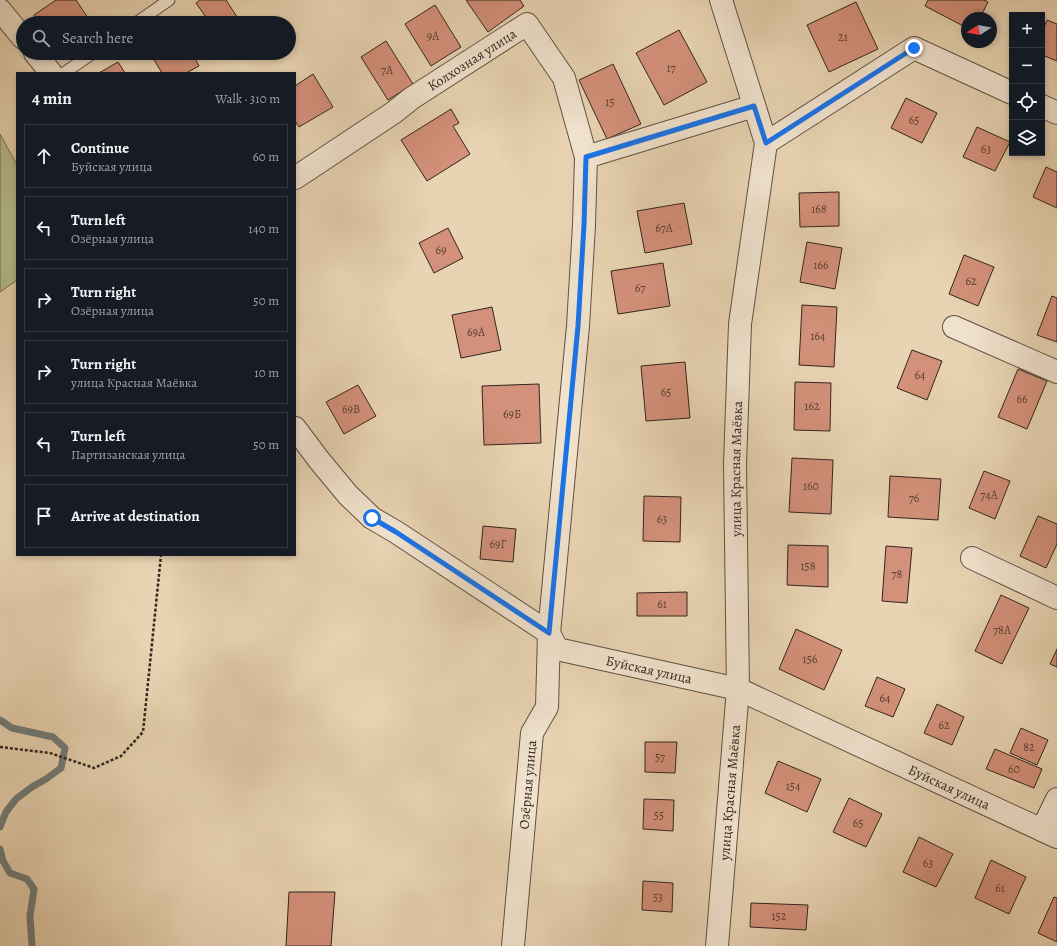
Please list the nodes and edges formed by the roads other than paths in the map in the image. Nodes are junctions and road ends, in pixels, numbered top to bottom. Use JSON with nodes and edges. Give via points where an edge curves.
{"nodes":[{"id":1,"x":169,"y":0,"type":"edge"},
{"id":2,"x":721,"y":0,"type":"edge"},
{"id":3,"x":0,"y":10,"type":"edge"},
{"id":4,"x":146,"y":16,"type":"edge"},
{"id":5,"x":16,"y":29,"type":"edge"},
{"id":6,"x":41,"y":60,"type":"edge"},
{"id":7,"x":83,"y":60,"type":"edge"},
{"id":8,"x":50,"y":72,"type":"edge"},
{"id":9,"x":65,"y":72,"type":"edge"},
{"id":10,"x":1009,"y":92,"type":"edge"},
{"id":11,"x":754,"y":106,"type":"junction"},
{"id":12,"x":1045,"y":107,"type":"edge"},
{"id":13,"x":1057,"y":113,"type":"edge"},
{"id":14,"x":766,"y":143,"type":"junction"},
{"id":15,"x":586,"y":157,"type":"junction"},
{"id":16,"x":296,"y":177,"type":"edge"},
{"id":17,"x":954,"y":326,"type":"dead end"},
{"id":18,"x":1057,"y":372,"type":"edge"},
{"id":19,"x":296,"y":429,"type":"edge"},
{"id":20,"x":972,"y":558,"type":"dead end"},
{"id":21,"x":1057,"y":598,"type":"edge"},
{"id":22,"x":549,"y":633,"type":"junction"},
{"id":23,"x":738,"y":689,"type":"junction"},
{"id":24,"x":1057,"y":799,"type":"edge"},
{"id":25,"x":1049,"y":834,"type":"edge"},
{"id":26,"x":513,"y":946,"type":"edge"},
{"id":27,"x":717,"y":946,"type":"edge"}],
"edges":[{"from":1,"to":4,"type":"lane"},
{"from":2,"to":11,"type":"street","name":"улица Красная Маёвка"},
{"from":3,"to":5,"type":"street"},
{"from":6,"to":8,"type":"street"},
{"from":7,"to":9,"type":"lane"},
{"from":10,"to":14,"type":"street","via":[[914,48]]},
{"from":11,"to":14,"type":"street","name":"улица Красная Маёвка"},
{"from":11,"to":15,"type":"street"},
{"from":12,"to":13,"type":"street"},
{"from":14,"to":23,"type":"street","name":"улица Красная Маёвка","via":[[740,324],[735,464]]},
{"from":15,"to":16,"type":"street","name":"Колхозная улица","via":[[564,78],[527,24]]},
{"from":15,"to":22,"type":"street","name":"Озёрная улица","via":[[578,326]]},
{"from":17,"to":18,"type":"street"},
{"from":19,"to":22,"type":"street","name":"Буйская улица","via":[[348,495],[372,518]]},
{"from":20,"to":21,"type":"street"},
{"from":22,"to":23,"type":"street","name":"Буйская улица","via":[[557,649]]},
{"from":22,"to":26,"type":"street","name":"Озёрная улица","via":[[547,707],[532,733]]},
{"from":23,"to":25,"type":"street","name":"Буйская улица"},
{"from":23,"to":27,"type":"street","name":"улица Красная Маёвка"},
{"from":24,"to":25,"type":"street"}]}
